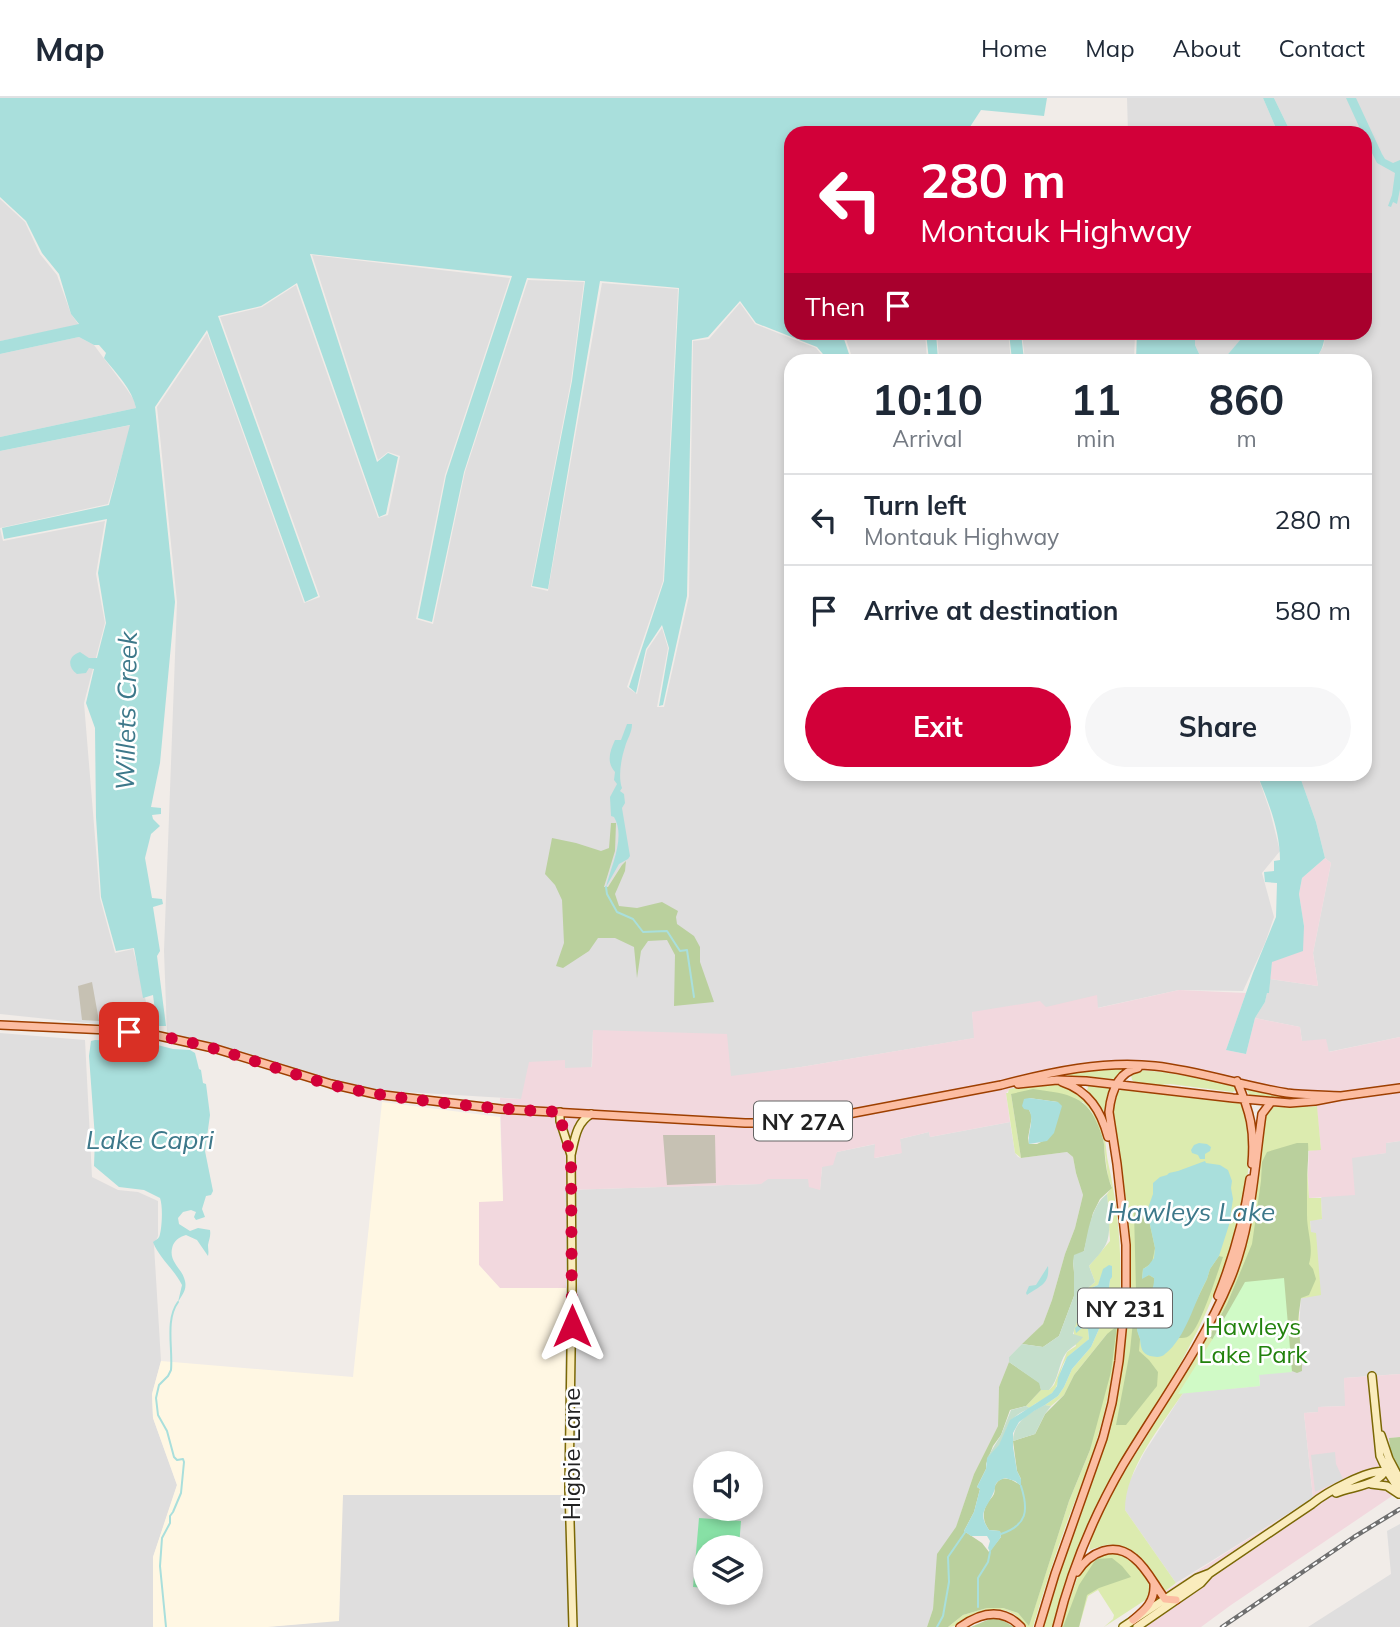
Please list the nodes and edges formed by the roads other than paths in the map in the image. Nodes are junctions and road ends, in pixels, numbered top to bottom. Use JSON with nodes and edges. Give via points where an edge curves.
{"nodes":[{"id":1,"x":0,"y":1025,"type":"edge"},
{"id":2,"x":1156,"y":1066,"type":"junction"},
{"id":3,"x":1135,"y":1069,"type":"junction"},
{"id":4,"x":1057,"y":1080,"type":"junction"},
{"id":5,"x":1237,"y":1082,"type":"junction"},
{"id":6,"x":1116,"y":1084,"type":"junction"},
{"id":7,"x":1001,"y":1085,"type":"junction"},
{"id":8,"x":1133,"y":1086,"type":"junction"},
{"id":9,"x":1400,"y":1088,"type":"edge"},
{"id":10,"x":1341,"y":1096,"type":"junction"},
{"id":11,"x":1244,"y":1099,"type":"junction"},
{"id":12,"x":1270,"y":1102,"type":"junction"},
{"id":13,"x":560,"y":1112,"type":"junction"},
{"id":14,"x":571,"y":1112,"type":"junction"},
{"id":15,"x":592,"y":1113,"type":"junction"},
{"id":16,"x":577,"y":1129,"type":"junction"},
{"id":17,"x":563,"y":1130,"type":"junction"},
{"id":18,"x":571,"y":1156,"type":"junction"},
{"id":19,"x":1120,"y":1189,"type":"junction"},
{"id":20,"x":1196,"y":1344,"type":"junction"},
{"id":21,"x":1372,"y":1376,"type":"dead end"},
{"id":22,"x":1377,"y":1417,"type":"junction"},
{"id":23,"x":1380,"y":1452,"type":"junction"},
{"id":24,"x":1389,"y":1459,"type":"junction"},
{"id":25,"x":1387,"y":1471,"type":"junction"},
{"id":26,"x":1365,"y":1480,"type":"junction"},
{"id":27,"x":1400,"y":1481,"type":"edge"},
{"id":28,"x":1400,"y":1493,"type":"edge"},
{"id":29,"x":1209,"y":1573,"type":"junction"},
{"id":30,"x":1070,"y":1581,"type":"junction"},
{"id":31,"x":1154,"y":1584,"type":"junction"},
{"id":32,"x":1165,"y":1599,"type":"junction"},
{"id":33,"x":1176,"y":1601,"type":"junction"},
{"id":34,"x":1135,"y":1624,"type":"edge"},
{"id":35,"x":573,"y":1627,"type":"edge"},
{"id":36,"x":960,"y":1627,"type":"edge"},
{"id":37,"x":1021,"y":1627,"type":"edge"},
{"id":38,"x":1040,"y":1627,"type":"edge"},
{"id":39,"x":1057,"y":1627,"type":"edge"},
{"id":40,"x":1123,"y":1627,"type":"edge"}],
"edges":[{"from":1,"to":13,"type":"main road","number":"NY 27A","via":[[155,1035],[375,1094]]},
{"from":2,"to":3,"type":"main road"},
{"from":2,"to":5,"type":"main road","number":"NY 27A"},
{"from":2,"to":7,"type":"main road","number":"NY 27A","via":[[1094,1067]]},
{"from":3,"to":6,"type":"main road","via":[[1124,1073]]},
{"from":3,"to":8,"type":"main road","via":[[1129,1076]]},
{"from":4,"to":6,"type":"main road","number":"NY 27A"},
{"from":4,"to":7,"type":"main road","number":"NY 27A"},
{"from":4,"to":19,"type":"main road","via":[[1080,1091],[1099,1111]]},
{"from":5,"to":10,"type":"main road","number":"NY 27A","via":[[1284,1092]]},
{"from":5,"to":11,"type":"main road"},
{"from":6,"to":8,"type":"main road","number":"NY 27A"},
{"from":6,"to":19,"type":"main road","via":[[1110,1117]]},
{"from":7,"to":15,"type":"main road","number":"NY 27A","via":[[785,1123]]},
{"from":8,"to":11,"type":"main road","number":"NY 27A"},
{"from":9,"to":10,"type":"main road","number":"NY 27A"},
{"from":10,"to":12,"type":"main road","number":"NY 27A"},
{"from":11,"to":12,"type":"main road","number":"NY 27A"},
{"from":11,"to":20,"type":"main road","via":[[1254,1135],[1248,1195],[1229,1269]]},
{"from":12,"to":20,"type":"main road","via":[[1262,1114],[1253,1195],[1240,1250],[1225,1291]]},
{"from":13,"to":14,"type":"main road","number":"NY 27A"},
{"from":13,"to":17,"type":"main road","name":"Higbie Lane"},
{"from":14,"to":15,"type":"main road","number":"NY 27A"},
{"from":14,"to":16,"type":"main road"},
{"from":15,"to":16,"type":"main road"},
{"from":16,"to":17,"type":"main road"},
{"from":16,"to":18,"type":"main road","name":"Higbie Lane"},
{"from":17,"to":18,"type":"main road","name":"Higbie Lane"},
{"from":18,"to":35,"type":"main road","name":"Higbie Lane"},
{"from":19,"to":38,"type":"main road","number":"NY 231","via":[[1126,1282],[1115,1388]]},
{"from":20,"to":30,"type":"main road","number":"NY 231","via":[[1104,1500]]},
{"from":21,"to":22,"type":"main road"},
{"from":22,"to":23,"type":"main road"},
{"from":22,"to":24,"type":"main road"},
{"from":23,"to":25,"type":"main road"},
{"from":23,"to":26,"type":"main road"},
{"from":24,"to":25,"type":"main road"},
{"from":24,"to":27,"type":"main road"},
{"from":25,"to":26,"type":"main road","via":[[1380,1478]]},
{"from":25,"to":27,"type":"main road"},
{"from":25,"to":28,"type":"main road"},
{"from":26,"to":28,"type":"main road"},
{"from":26,"to":29,"type":"main road","via":[[1312,1504]]},
{"from":29,"to":32,"type":"main road"},
{"from":29,"to":33,"type":"main road"},
{"from":30,"to":31,"type":"main road","via":[[1088,1558],[1112,1550],[1133,1557]]},
{"from":30,"to":39,"type":"main road","number":"NY 231"},
{"from":31,"to":32,"type":"main road"},
{"from":31,"to":34,"type":"main road","via":[[1151,1603]]},
{"from":32,"to":33,"type":"main road"},
{"from":32,"to":34,"type":"main road"},
{"from":33,"to":34,"type":"main road"},
{"from":34,"to":40,"type":"main road"},
{"from":36,"to":37,"type":"main road","via":[[994,1613]]}]}
